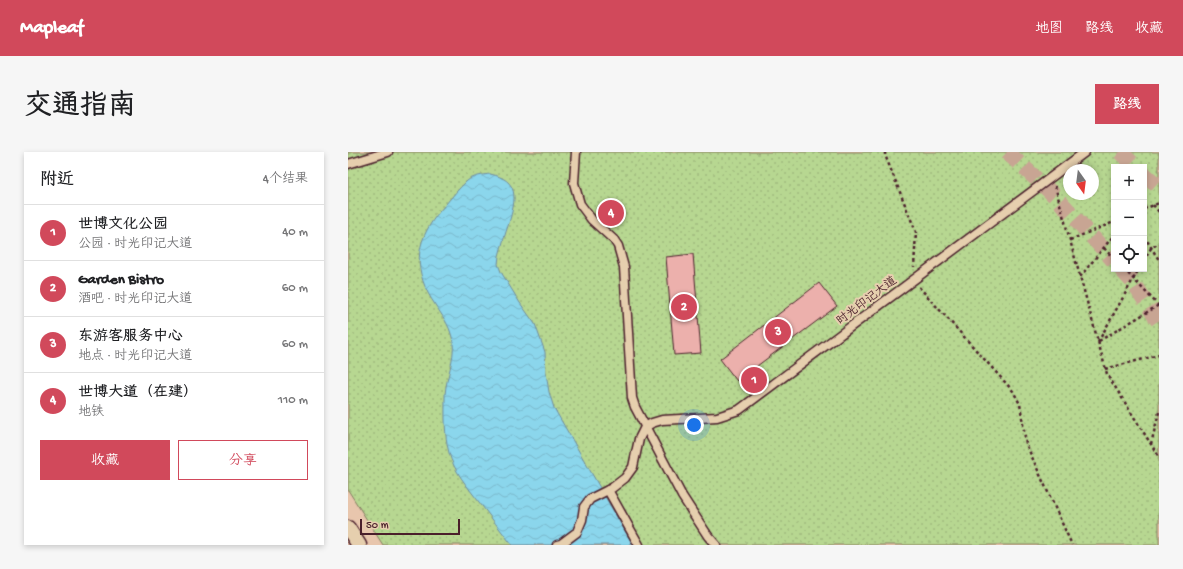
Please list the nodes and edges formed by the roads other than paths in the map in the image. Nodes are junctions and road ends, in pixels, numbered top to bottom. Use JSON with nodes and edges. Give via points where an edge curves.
{"nodes":[{"id":1,"x":388,"y":152,"type":"edge"},
{"id":2,"x":576,"y":152,"type":"edge"},
{"id":3,"x":1085,"y":152,"type":"edge"},
{"id":4,"x":348,"y":164,"type":"edge"},
{"id":5,"x":645,"y":427,"type":"junction"},
{"id":6,"x":608,"y":490,"type":"junction"},
{"id":7,"x":348,"y":528,"type":"edge"},
{"id":8,"x":359,"y":545,"type":"edge"},
{"id":9,"x":557,"y":545,"type":"edge"},
{"id":10,"x":640,"y":545,"type":"edge"},
{"id":11,"x":716,"y":545,"type":"edge"}],
"edges":[{"from":1,"to":4,"type":"street"},
{"from":2,"to":5,"type":"street","via":[[574,183],[580,204],[592,220],[614,240],[624,267],[632,398]]},
{"from":3,"to":5,"type":"street","name":"时光印记大道","via":[[739,410],[717,417],[662,420]]},
{"from":5,"to":6,"type":"street","via":[[639,439],[633,466],[625,478]]},
{"from":5,"to":11,"type":"street","via":[[682,496]]},
{"from":6,"to":9,"type":"street","via":[[590,499],[584,507],[577,532]]},
{"from":6,"to":10,"type":"street"},
{"from":7,"to":8,"type":"street"}]}
